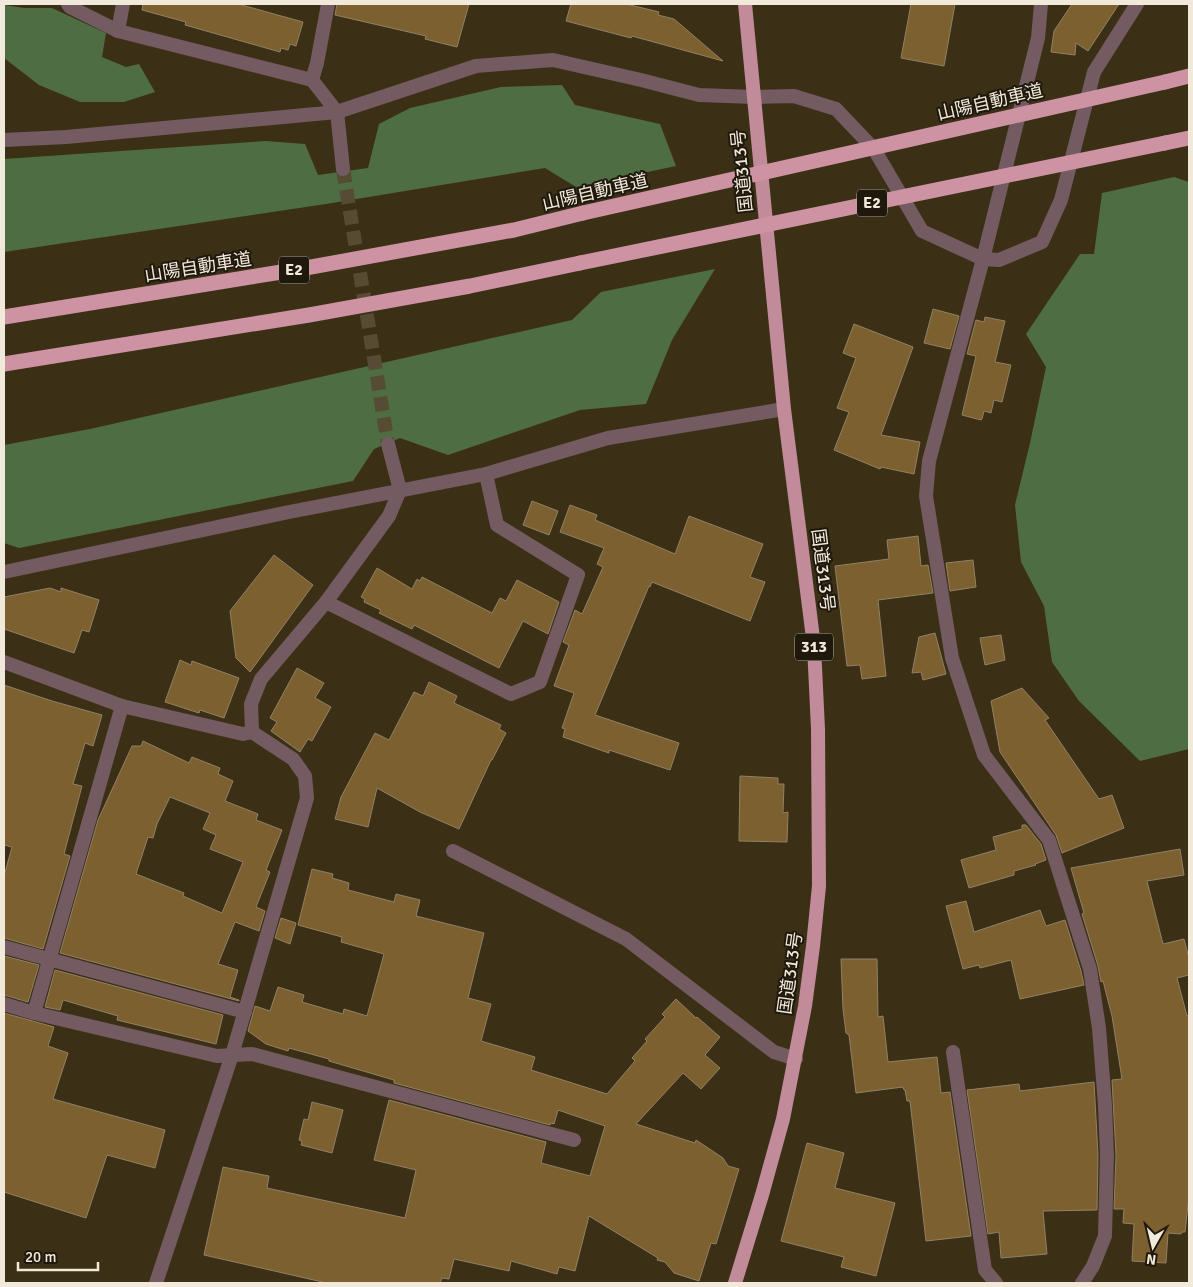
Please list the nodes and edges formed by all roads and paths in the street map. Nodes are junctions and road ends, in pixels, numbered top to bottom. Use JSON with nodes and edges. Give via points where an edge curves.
{"nodes":[{"id":1,"x":68,"y":4,"type":"edge"},
{"id":2,"x":123,"y":4,"type":"edge"},
{"id":3,"x":328,"y":4,"type":"edge"},
{"id":4,"x":745,"y":4,"type":"edge"},
{"id":5,"x":1041,"y":4,"type":"edge"},
{"id":6,"x":1137,"y":4,"type":"edge"},
{"id":7,"x":118,"y":31,"type":"junction"},
{"id":8,"x":1189,"y":76,"type":"edge"},
{"id":9,"x":312,"y":80,"type":"junction"},
{"id":10,"x":754,"y":97,"type":"junction"},
{"id":11,"x":337,"y":112,"type":"junction"},
{"id":12,"x":1189,"y":138,"type":"edge"},
{"id":13,"x":4,"y":140,"type":"edge"},
{"id":14,"x":344,"y":169,"type":"tunnel mouth"},
{"id":15,"x":982,"y":260,"type":"junction"},
{"id":16,"x":4,"y":317,"type":"edge"},
{"id":17,"x":4,"y":364,"type":"edge"},
{"id":18,"x":784,"y":409,"type":"junction"},
{"id":19,"x":388,"y":444,"type":"tunnel mouth"},
{"id":20,"x":486,"y":474,"type":"junction"},
{"id":21,"x":400,"y":490,"type":"junction"},
{"id":22,"x":4,"y":572,"type":"edge"},
{"id":23,"x":326,"y":602,"type":"junction"},
{"id":24,"x":4,"y":662,"type":"edge"},
{"id":25,"x":122,"y":706,"type":"junction"},
{"id":26,"x":252,"y":732,"type":"junction"},
{"id":27,"x":453,"y":850,"type":"dead end"},
{"id":28,"x":4,"y":947,"type":"edge"},
{"id":29,"x":50,"y":960,"type":"junction"},
{"id":30,"x":4,"y":1004,"type":"edge"},
{"id":31,"x":245,"y":1012,"type":"junction"},
{"id":32,"x":34,"y":1013,"type":"junction"},
{"id":33,"x":953,"y":1052,"type":"dead end"},
{"id":34,"x":232,"y":1055,"type":"junction"},
{"id":35,"x":796,"y":1059,"type":"junction"},
{"id":36,"x":574,"y":1140,"type":"dead end"},
{"id":37,"x":156,"y":1283,"type":"edge"},
{"id":38,"x":735,"y":1283,"type":"edge"},
{"id":39,"x":996,"y":1283,"type":"edge"},
{"id":40,"x":1082,"y":1283,"type":"edge"}],
"edges":[{"from":1,"to":7,"type":"street","via":[[70,8]]},
{"from":2,"to":7,"type":"street"},
{"from":3,"to":9,"type":"street"},
{"from":4,"to":10,"type":"highway","name":"国道313号","number":"313"},
{"from":5,"to":15,"type":"street","via":[[1038,38]]},
{"from":6,"to":15,"type":"street","via":[[1094,72],[1061,200],[1042,242],[999,260]]},
{"from":7,"to":9,"type":"street"},
{"from":8,"to":16,"type":"highway","name":"山陽自動車道","number":"E2","bridge":true,"via":[[514,230],[320,266]]},
{"from":9,"to":11,"type":"street"},
{"from":10,"to":11,"type":"street","via":[[699,95],[553,60],[476,66]]},
{"from":10,"to":15,"type":"street","via":[[794,96],[836,109],[874,150],[922,231]]},
{"from":10,"to":18,"type":"highway","name":"国道313号","number":"313"},
{"from":11,"to":13,"type":"street","via":[[66,138]]},
{"from":11,"to":14,"type":"street"},
{"from":12,"to":17,"type":"highway","number":"E2","bridge":true,"via":[[470,286]]},
{"from":15,"to":40,"type":"street","via":[[929,461],[926,496],[952,658],[984,754],[1049,840],[1090,969],[1099,1028],[1105,1106],[1105,1236]]},
{"from":18,"to":20,"type":"street","via":[[608,438]]},
{"from":18,"to":35,"type":"highway","name":"国道313号","number":"313","via":[[814,646],[818,729],[819,886]]},
{"from":19,"to":21,"type":"street"},
{"from":20,"to":21,"type":"street"},
{"from":20,"to":23,"type":"street","via":[[497,525],[578,576],[540,682],[511,694]]},
{"from":21,"to":22,"type":"street"},
{"from":21,"to":23,"type":"street","via":[[389,516]]},
{"from":23,"to":26,"type":"street","via":[[261,678],[251,704]]},
{"from":24,"to":25,"type":"street"},
{"from":25,"to":26,"type":"street","via":[[243,734]]},
{"from":25,"to":29,"type":"street"},
{"from":26,"to":31,"type":"street","via":[[293,759],[305,776],[307,798]]},
{"from":27,"to":35,"type":"street","via":[[626,939],[774,1052]]},
{"from":28,"to":29,"type":"street"},
{"from":29,"to":31,"type":"street"},
{"from":29,"to":32,"type":"street"},
{"from":30,"to":32,"type":"street"},
{"from":31,"to":34,"type":"street"},
{"from":32,"to":34,"type":"street","via":[[217,1056]]},
{"from":33,"to":39,"type":"street","via":[[985,1270]]},
{"from":34,"to":36,"type":"street","via":[[252,1054]]},
{"from":34,"to":37,"type":"street"},
{"from":35,"to":38,"type":"highway","name":"国道313号","number":"313","via":[[783,1119]]}]}
